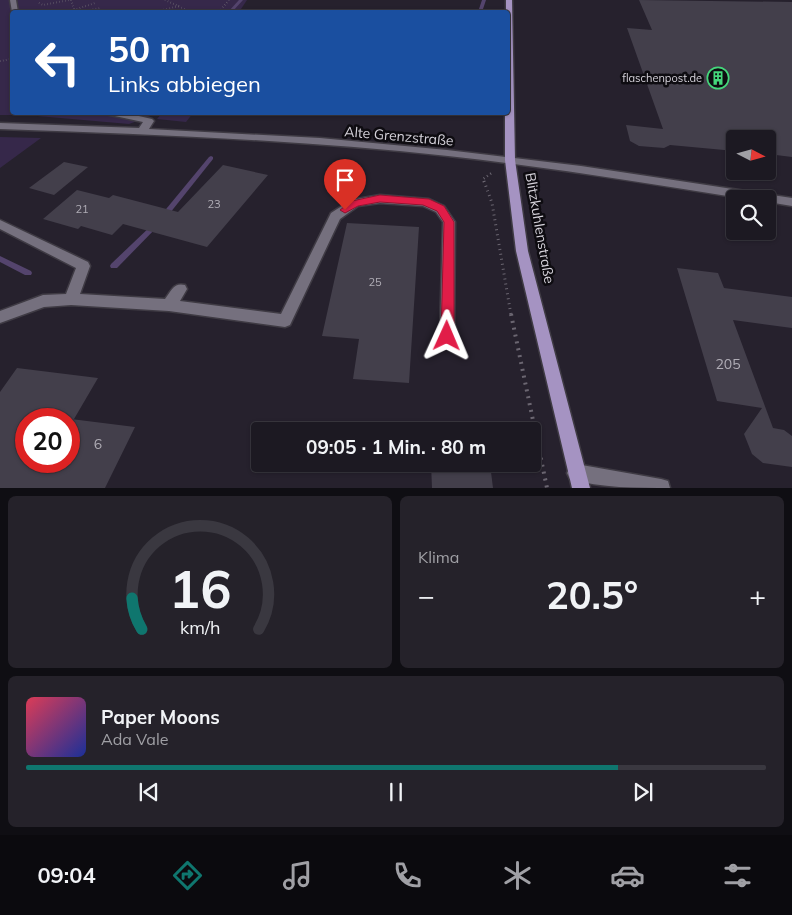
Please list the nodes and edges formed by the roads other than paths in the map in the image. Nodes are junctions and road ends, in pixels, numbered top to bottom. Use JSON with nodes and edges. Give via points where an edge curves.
{"nodes":[{"id":1,"x":124,"y":115,"type":"edge"},
{"id":2,"x":510,"y":115,"type":"edge"},
{"id":3,"x":0,"y":126,"type":"edge"},
{"id":4,"x":143,"y":130,"type":"junction"},
{"id":5,"x":510,"y":160,"type":"junction"},
{"id":6,"x":792,"y":202,"type":"edge"},
{"id":7,"x":0,"y":224,"type":"edge"},
{"id":8,"x":180,"y":289,"type":"dead end"},
{"id":9,"x":71,"y":299,"type":"junction"},
{"id":10,"x":169,"y":304,"type":"junction"},
{"id":11,"x":0,"y":318,"type":"edge"},
{"id":12,"x":447,"y":336,"type":"dead end"},
{"id":13,"x":579,"y":480,"type":"edge"},
{"id":14,"x":661,"y":488,"type":"edge"}],
"edges":[{"from":1,"to":4,"type":"street","via":[[149,121]]},
{"from":2,"to":5,"type":"main road","name":"Blitzkuhlenstraße"},
{"from":3,"to":4,"type":"street","name":"Alte Grenzstraße"},
{"from":4,"to":5,"type":"street","name":"Alte Grenzstraße"},
{"from":5,"to":6,"type":"street","name":"Alte Grenzstraße"},
{"from":5,"to":13,"type":"main road","name":"Blitzkuhlenstraße","via":[[522,252]]},
{"from":7,"to":9,"type":"street","via":[[83,266]]},
{"from":8,"to":10,"type":"street"},
{"from":9,"to":10,"type":"street"},
{"from":9,"to":11,"type":"street","via":[[42,301]]},
{"from":10,"to":12,"type":"street","via":[[285,321],[335,216],[356,203],[380,199],[425,202],[440,208],[449,222]]},
{"from":13,"to":14,"type":"street"}]}
